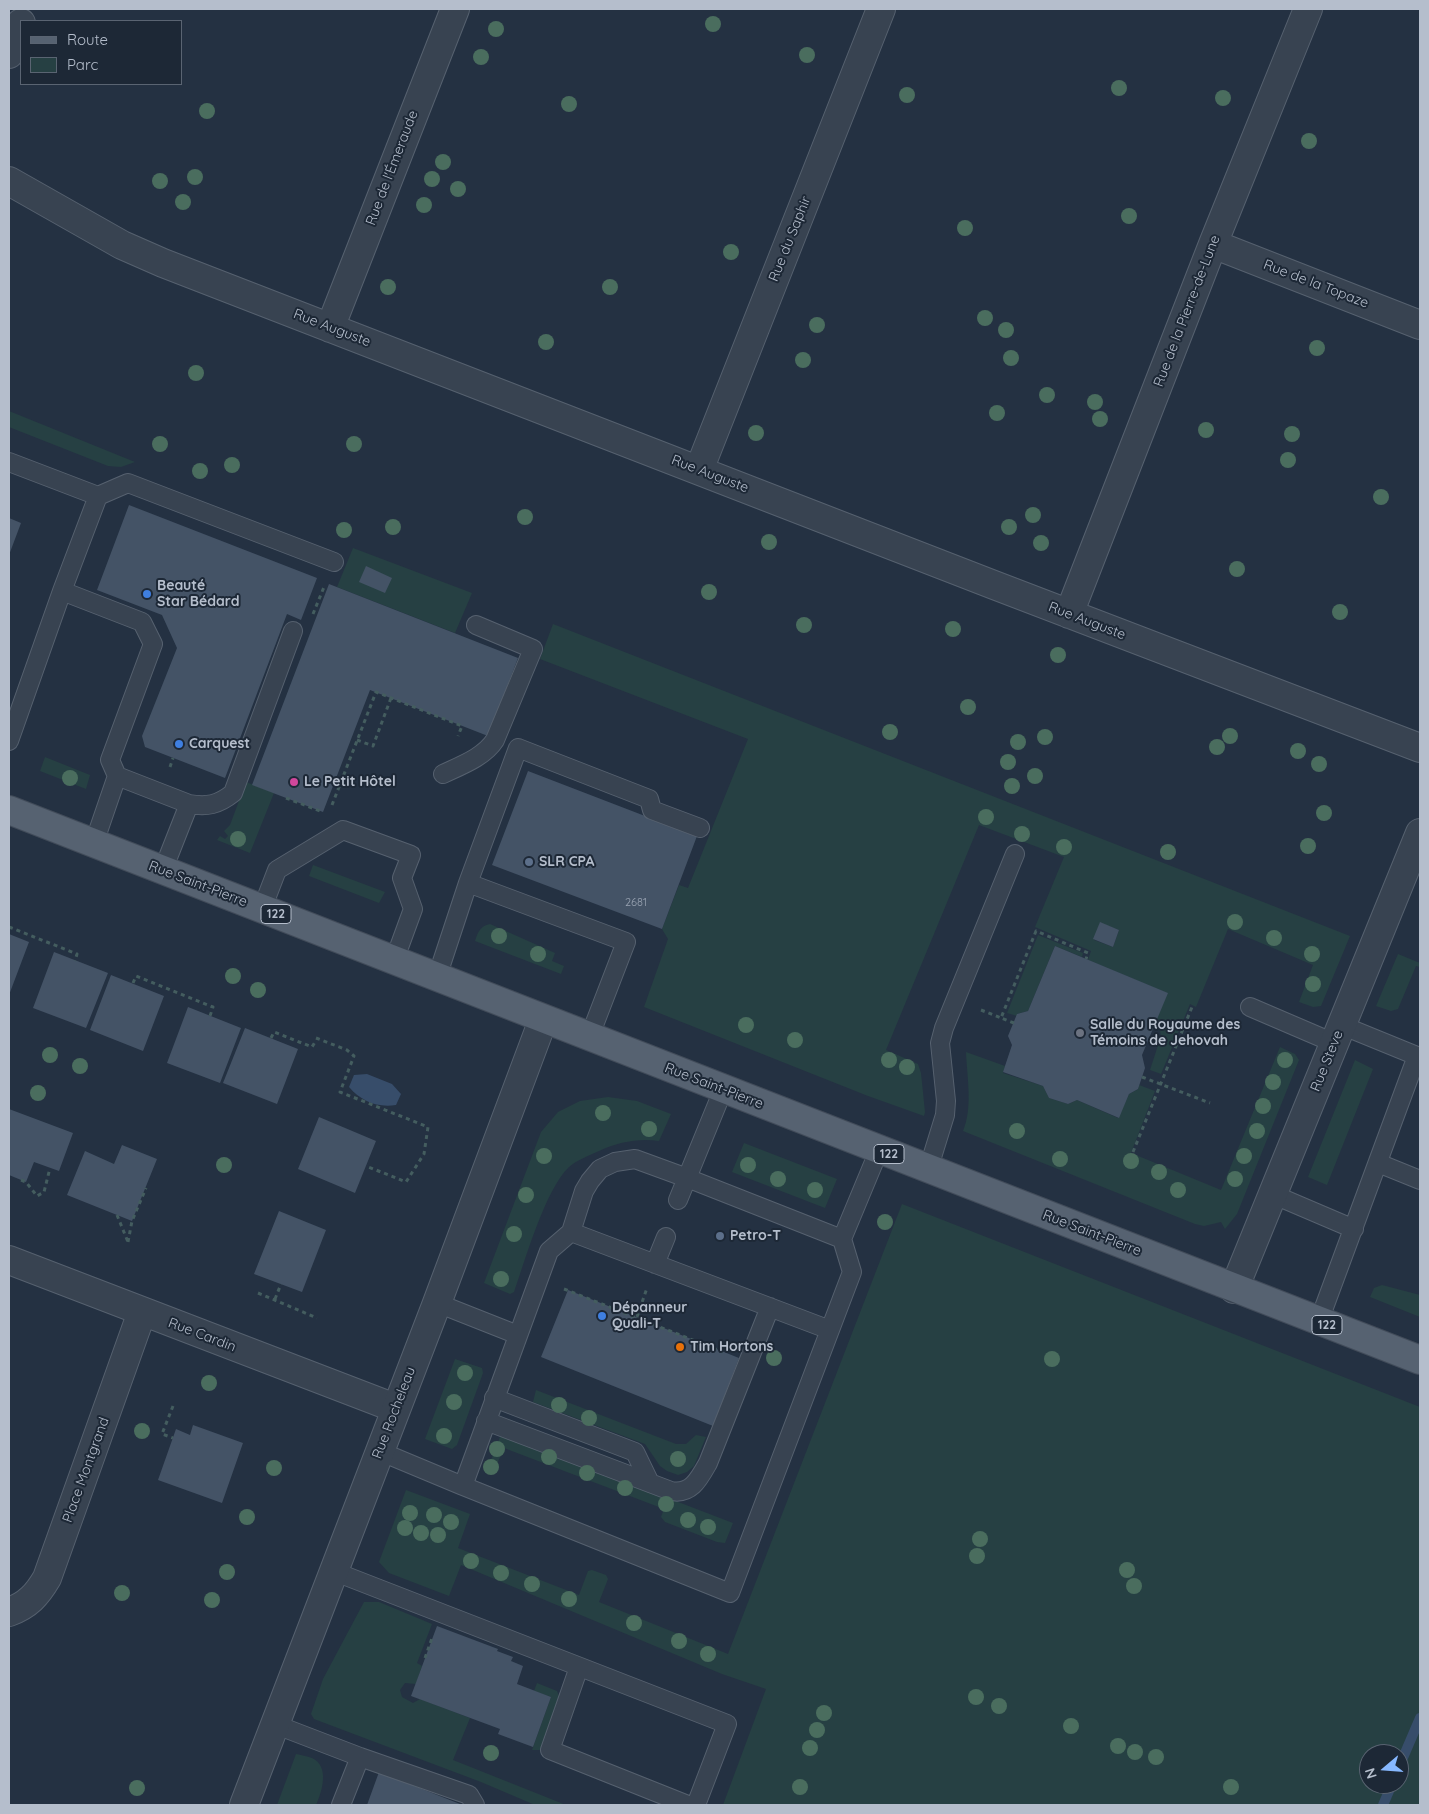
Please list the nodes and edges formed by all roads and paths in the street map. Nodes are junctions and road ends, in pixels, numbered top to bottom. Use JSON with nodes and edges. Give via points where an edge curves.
{"nodes":[{"id":1,"x":455,"y":9,"type":"edge"},
{"id":2,"x":881,"y":9,"type":"edge"},
{"id":3,"x":1308,"y":9,"type":"edge"},
{"id":4,"x":20,"y":27,"type":"edge"},
{"id":5,"x":9,"y":54,"type":"edge"},
{"id":6,"x":9,"y":181,"type":"edge"},
{"id":7,"x":1213,"y":244,"type":"junction"},
{"id":8,"x":1420,"y":325,"type":"edge"},
{"id":9,"x":330,"y":328,"type":"junction"},
{"id":10,"x":9,"y":462,"type":"edge"},
{"id":11,"x":699,"y":470,"type":"junction"},
{"id":12,"x":98,"y":496,"type":"junction"},
{"id":13,"x":334,"y":562,"type":"joint"},
{"id":14,"x":62,"y":591,"type":"junction"},
{"id":15,"x":1069,"y":614,"type":"junction"},
{"id":16,"x":476,"y":625,"type":"dead end"},
{"id":17,"x":292,"y":631,"type":"joint"},
{"id":18,"x":391,"y":698,"type":"junction"},
{"id":19,"x":15,"y":703,"type":"edge"},
{"id":20,"x":363,"y":708,"type":"dead end"},
{"id":21,"x":369,"y":710,"type":"junction"},
{"id":22,"x":462,"y":726,"type":"dead end"},
{"id":23,"x":357,"y":740,"type":"junction"},
{"id":24,"x":9,"y":741,"type":"edge"},
{"id":25,"x":1420,"y":748,"type":"edge"},
{"id":26,"x":443,"y":774,"type":"dead end"},
{"id":27,"x":117,"y":776,"type":"junction"},
{"id":28,"x":286,"y":798,"type":"dead end"},
{"id":29,"x":188,"y":804,"type":"junction"},
{"id":30,"x":332,"y":805,"type":"dead end"},
{"id":31,"x":9,"y":810,"type":"edge"},
{"id":32,"x":323,"y":812,"type":"dead end"},
{"id":33,"x":700,"y":828,"type":"dead end"},
{"id":34,"x":1420,"y":833,"type":"edge"},
{"id":35,"x":94,"y":843,"type":"junction"},
{"id":36,"x":1015,"y":854,"type":"dead end"},
{"id":37,"x":163,"y":870,"type":"junction"},
{"id":38,"x":468,"y":883,"type":"junction"},
{"id":39,"x":262,"y":909,"type":"junction"},
{"id":40,"x":9,"y":927,"type":"edge"},
{"id":41,"x":1086,"y":959,"type":"dead end"},
{"id":42,"x":75,"y":960,"type":"dead end"},
{"id":43,"x":394,"y":961,"type":"junction"},
{"id":44,"x":437,"y":977,"type":"junction"},
{"id":45,"x":133,"y":983,"type":"dead end"},
{"id":46,"x":1192,"y":1007,"type":"dead end"},
{"id":47,"x":1250,"y":1008,"type":"dead end"},
{"id":48,"x":210,"y":1016,"type":"dead end"},
{"id":49,"x":543,"y":1020,"type":"junction"},
{"id":50,"x":1014,"y":1023,"type":"dead end"},
{"id":51,"x":1338,"y":1034,"type":"junction"},
{"id":52,"x":271,"y":1038,"type":"dead end"},
{"id":53,"x":589,"y":1038,"type":"junction"},
{"id":54,"x":1419,"y":1052,"type":"edge"},
{"id":55,"x":1142,"y":1077,"type":"dead end"},
{"id":56,"x":1160,"y":1084,"type":"junction"},
{"id":57,"x":723,"y":1090,"type":"junction"},
{"id":58,"x":1210,"y":1103,"type":"dead end"},
{"id":59,"x":879,"y":1150,"type":"junction"},
{"id":60,"x":1133,"y":1152,"type":"dead end"},
{"id":61,"x":1378,"y":1163,"type":"junction"},
{"id":62,"x":366,"y":1166,"type":"dead end"},
{"id":63,"x":50,"y":1168,"type":"dead end"},
{"id":64,"x":928,"y":1170,"type":"junction"},
{"id":65,"x":687,"y":1178,"type":"junction"},
{"id":66,"x":21,"y":1180,"type":"dead end"},
{"id":67,"x":1420,"y":1180,"type":"edge"},
{"id":68,"x":146,"y":1188,"type":"dead end"},
{"id":69,"x":1272,"y":1194,"type":"junction"},
{"id":70,"x":678,"y":1200,"type":"dead end"},
{"id":71,"x":117,"y":1215,"type":"dead end"},
{"id":72,"x":1354,"y":1229,"type":"junction"},
{"id":73,"x":571,"y":1232,"type":"junction"},
{"id":74,"x":666,"y":1237,"type":"dead end"},
{"id":75,"x":842,"y":1239,"type":"junction"},
{"id":76,"x":9,"y":1260,"type":"edge"},
{"id":77,"x":655,"y":1264,"type":"junction"},
{"id":78,"x":281,"y":1284,"type":"dead end"},
{"id":79,"x":1234,"y":1289,"type":"junction"},
{"id":80,"x":568,"y":1290,"type":"dead end"},
{"id":81,"x":258,"y":1294,"type":"dead end"},
{"id":82,"x":275,"y":1299,"type":"junction"},
{"id":83,"x":437,"y":1304,"type":"junction"},
{"id":84,"x":770,"y":1307,"type":"junction"},
{"id":85,"x":142,"y":1312,"type":"junction"},
{"id":86,"x":317,"y":1318,"type":"dead end"},
{"id":87,"x":1319,"y":1322,"type":"junction"},
{"id":88,"x":830,"y":1330,"type":"junction"},
{"id":89,"x":518,"y":1335,"type":"junction"},
{"id":90,"x":727,"y":1354,"type":"dead end"},
{"id":91,"x":1420,"y":1360,"type":"edge"},
{"id":92,"x":494,"y":1398,"type":"junction"},
{"id":93,"x":173,"y":1406,"type":"dead end"},
{"id":94,"x":395,"y":1408,"type":"junction"},
{"id":95,"x":486,"y":1422,"type":"junction"},
{"id":96,"x":173,"y":1438,"type":"dead end"},
{"id":97,"x":379,"y":1451,"type":"junction"},
{"id":98,"x":650,"y":1483,"type":"junction"},
{"id":99,"x":463,"y":1486,"type":"junction"},
{"id":100,"x":333,"y":1571,"type":"junction"},
{"id":101,"x":9,"y":1612,"type":"edge"},
{"id":102,"x":434,"y":1634,"type":"dead end"},
{"id":103,"x":425,"y":1658,"type":"dead end"},
{"id":104,"x":579,"y":1667,"type":"junction"},
{"id":105,"x":274,"y":1724,"type":"junction"},
{"id":106,"x":360,"y":1757,"type":"junction"},
{"id":107,"x":244,"y":1805,"type":"edge"},
{"id":108,"x":341,"y":1805,"type":"edge"},
{"id":109,"x":474,"y":1805,"type":"edge"},
{"id":110,"x":688,"y":1805,"type":"edge"},
{"id":111,"x":696,"y":1805,"type":"edge"}],
"edges":[{"from":1,"to":9,"type":"street","name":"Rue de l'Émeraude"},
{"from":2,"to":11,"type":"street","name":"Rue du Saphir"},
{"from":3,"to":7,"type":"street","name":"Rue de la Pierre-de-Lune"},
{"from":4,"to":5,"type":"street"},
{"from":6,"to":9,"type":"street","name":"Rue Auguste","via":[[122,245]]},
{"from":7,"to":8,"type":"street","name":"Rue de la Topaze"},
{"from":7,"to":15,"type":"street","name":"Rue de la Pierre-de-Lune"},
{"from":9,"to":11,"type":"street","name":"Rue Auguste"},
{"from":10,"to":12,"type":"lane"},
{"from":11,"to":15,"type":"street","name":"Rue Auguste"},
{"from":12,"to":13,"type":"lane","via":[[128,483]]},
{"from":12,"to":14,"type":"lane"},
{"from":13,"to":17,"type":"path","via":[[311,621]]},
{"from":14,"to":19,"type":"lane"},
{"from":14,"to":27,"type":"lane","via":[[142,622],[153,644],[110,760]]},
{"from":15,"to":25,"type":"street","name":"Rue Auguste"},
{"from":16,"to":26,"type":"lane","via":[[532,649],[496,740],[466,763]]},
{"from":17,"to":29,"type":"lane","via":[[232,793],[212,806]]},
{"from":18,"to":21,"type":"path","via":[[376,692]]},
{"from":18,"to":22,"type":"path"},
{"from":18,"to":23,"type":"path","via":[[373,746]]},
{"from":19,"to":24,"type":"lane"},
{"from":20,"to":21,"type":"path"},
{"from":21,"to":23,"type":"path"},
{"from":23,"to":30,"type":"path"},
{"from":27,"to":29,"type":"lane"},
{"from":27,"to":35,"type":"lane"},
{"from":28,"to":32,"type":"path"},
{"from":29,"to":37,"type":"lane"},
{"from":31,"to":35,"type":"main road","name":"Rue Saint-Pierre","number":"122"},
{"from":33,"to":38,"type":"lane","via":[[652,810],[649,799],[518,748]]},
{"from":34,"to":51,"type":"street","name":"Rue Steve"},
{"from":35,"to":37,"type":"main road","name":"Rue Saint-Pierre","number":"122"},
{"from":36,"to":64,"type":"lane","via":[[944,1028],[940,1043],[945,1115]]},
{"from":37,"to":39,"type":"main road","name":"Rue Saint-Pierre","number":"122"},
{"from":38,"to":44,"type":"lane"},
{"from":38,"to":53,"type":"lane","via":[[626,942]]},
{"from":39,"to":43,"type":"main road","name":"Rue Saint-Pierre","number":"122"},
{"from":39,"to":43,"type":"lane","via":[[277,870],[343,830],[411,855],[402,878],[413,909]]},
{"from":40,"to":42,"type":"path","via":[[77,954]]},
{"from":41,"to":50,"type":"path","via":[[1088,953],[1036,931],[1002,1018]]},
{"from":43,"to":44,"type":"main road","name":"Rue Saint-Pierre","number":"122"},
{"from":44,"to":49,"type":"main road","name":"Rue Saint-Pierre","number":"122"},
{"from":45,"to":48,"type":"path","via":[[136,976],[213,1007]]},
{"from":46,"to":56,"type":"path"},
{"from":47,"to":51,"type":"lane"},
{"from":49,"to":53,"type":"main road","name":"Rue Saint-Pierre","number":"122"},
{"from":49,"to":83,"type":"street","name":"Rue Rocheleau"},
{"from":51,"to":54,"type":"lane"},
{"from":51,"to":69,"type":"street","name":"Rue Steve"},
{"from":52,"to":62,"type":"path","via":[[274,1032],[312,1047],[315,1040],[347,1050],[354,1056],[340,1092],[428,1127],[424,1154],[406,1182]]},
{"from":53,"to":57,"type":"main road","name":"Rue Saint-Pierre","number":"122"},
{"from":54,"to":61,"type":"lane"},
{"from":55,"to":56,"type":"path"},
{"from":56,"to":58,"type":"path"},
{"from":56,"to":60,"type":"path"},
{"from":57,"to":59,"type":"main road","name":"Rue Saint-Pierre","number":"122"},
{"from":57,"to":65,"type":"lane"},
{"from":59,"to":64,"type":"main road","name":"Rue Saint-Pierre","number":"122"},
{"from":59,"to":75,"type":"lane"},
{"from":61,"to":67,"type":"lane"},
{"from":61,"to":72,"type":"lane"},
{"from":63,"to":66,"type":"path","via":[[44,1192],[37,1196]]},
{"from":64,"to":79,"type":"main road","name":"Rue Saint-Pierre","number":"122"},
{"from":65,"to":70,"type":"lane"},
{"from":65,"to":73,"type":"lane","via":[[636,1159],[614,1162],[590,1180]]},
{"from":65,"to":75,"type":"lane"},
{"from":68,"to":71,"type":"path","via":[[132,1221],[128,1242]]},
{"from":69,"to":72,"type":"lane"},
{"from":69,"to":79,"type":"street","name":"Rue Steve"},
{"from":72,"to":87,"type":"lane"},
{"from":73,"to":77,"type":"lane"},
{"from":73,"to":89,"type":"lane","via":[[549,1251]]},
{"from":74,"to":77,"type":"lane"},
{"from":75,"to":88,"type":"lane","via":[[852,1272]]},
{"from":76,"to":85,"type":"street","name":"Rue Cardin"},
{"from":77,"to":84,"type":"lane"},
{"from":78,"to":82,"type":"path"},
{"from":79,"to":87,"type":"main road","name":"Rue Saint-Pierre","number":"122"},
{"from":80,"to":90,"type":"path"},
{"from":81,"to":82,"type":"path"},
{"from":82,"to":86,"type":"path"},
{"from":83,"to":89,"type":"lane"},
{"from":83,"to":94,"type":"street","name":"Rue Rocheleau"},
{"from":84,"to":88,"type":"lane"},
{"from":84,"to":98,"type":"lane","via":[[700,1478],[692,1487],[677,1492]]},
{"from":85,"to":94,"type":"street","name":"Rue Cardin"},
{"from":85,"to":101,"type":"street","name":"Place Montgrand","via":[[47,1578],[32,1601]]},
{"from":87,"to":91,"type":"main road","name":"Rue Saint-Pierre","number":"122"},
{"from":88,"to":99,"type":"lane","via":[[730,1594]]},
{"from":89,"to":92,"type":"lane"},
{"from":92,"to":95,"type":"lane"},
{"from":92,"to":98,"type":"lane","via":[[635,1452]]},
{"from":93,"to":96,"type":"path","via":[[162,1434]]},
{"from":94,"to":97,"type":"street","name":"Rue Rocheleau"},
{"from":95,"to":98,"type":"lane"},
{"from":95,"to":99,"type":"lane"},
{"from":97,"to":99,"type":"lane"},
{"from":97,"to":100,"type":"street","name":"Rue Rocheleau"},
{"from":100,"to":104,"type":"lane"},
{"from":100,"to":105,"type":"street","name":"Rue Rocheleau"},
{"from":102,"to":103,"type":"path"},
{"from":104,"to":110,"type":"lane","via":[[550,1750]]},
{"from":104,"to":111,"type":"lane","via":[[727,1724]]},
{"from":105,"to":106,"type":"lane"},
{"from":105,"to":107,"type":"street","name":"Rue Rocheleau"},
{"from":106,"to":108,"type":"lane"},
{"from":106,"to":109,"type":"lane","via":[[469,1796]]}]}
